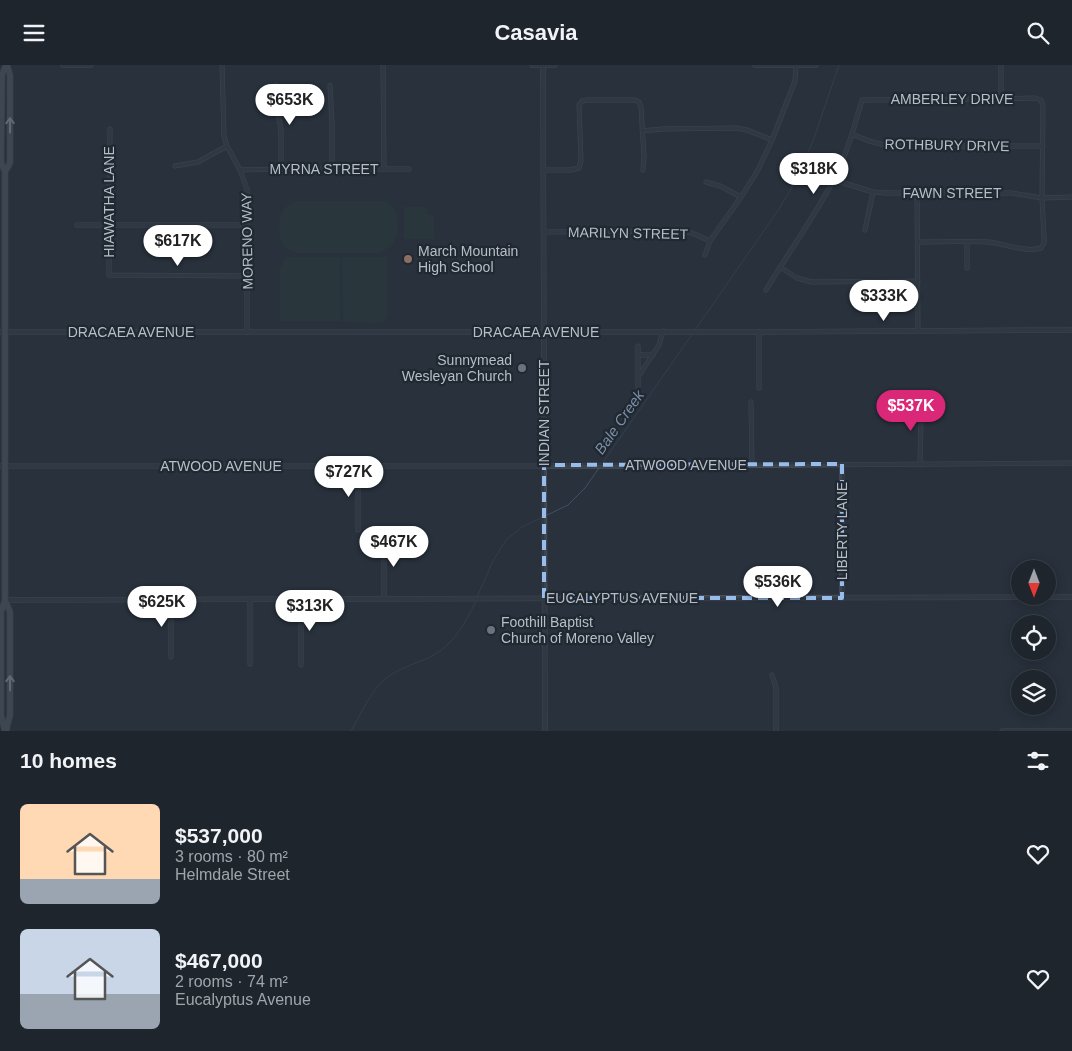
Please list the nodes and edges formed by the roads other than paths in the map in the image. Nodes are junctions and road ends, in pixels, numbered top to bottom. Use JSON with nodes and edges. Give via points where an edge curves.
{"nodes":[{"id":1,"x":7,"y":65,"type":"edge"},
{"id":2,"x":64,"y":65,"type":"edge"},
{"id":3,"x":91,"y":65,"type":"edge"},
{"id":4,"x":222,"y":65,"type":"edge"},
{"id":5,"x":383,"y":65,"type":"edge"},
{"id":6,"x":532,"y":65,"type":"edge"},
{"id":7,"x":543,"y":65,"type":"edge"},
{"id":8,"x":555,"y":65,"type":"edge"},
{"id":9,"x":755,"y":65,"type":"edge"},
{"id":10,"x":816,"y":65,"type":"edge"},
{"id":11,"x":1001,"y":65,"type":"edge"},
{"id":12,"x":796,"y":66,"type":"edge"},
{"id":13,"x":276,"y":85,"type":"dead end"},
{"id":14,"x":330,"y":85,"type":"dead end"},
{"id":15,"x":1001,"y":99,"type":"junction"},
{"id":16,"x":110,"y":129,"type":"dead end"},
{"id":17,"x":642,"y":131,"type":"junction"},
{"id":18,"x":852,"y":134,"type":"junction"},
{"id":19,"x":772,"y":140,"type":"junction"},
{"id":20,"x":226,"y":146,"type":"junction"},
{"id":21,"x":1043,"y":146,"type":"junction"},
{"id":22,"x":175,"y":166,"type":"dead end"},
{"id":23,"x":281,"y":169,"type":"junction"},
{"id":24,"x":332,"y":169,"type":"junction"},
{"id":25,"x":384,"y":169,"type":"junction"},
{"id":26,"x":409,"y":169,"type":"dead end"},
{"id":27,"x":240,"y":170,"type":"junction"},
{"id":28,"x":544,"y":170,"type":"junction"},
{"id":29,"x":643,"y":170,"type":"dead end"},
{"id":30,"x":834,"y":179,"type":"junction"},
{"id":31,"x":706,"y":182,"type":"dead end"},
{"id":32,"x":873,"y":191,"type":"junction"},
{"id":33,"x":917,"y":193,"type":"junction"},
{"id":34,"x":741,"y":197,"type":"junction"},
{"id":35,"x":1072,"y":197,"type":"edge"},
{"id":36,"x":1042,"y":198,"type":"junction"},
{"id":37,"x":77,"y":225,"type":"dead end"},
{"id":38,"x":109,"y":225,"type":"junction"},
{"id":39,"x":247,"y":225,"type":"junction"},
{"id":40,"x":864,"y":230,"type":"dead end"},
{"id":41,"x":544,"y":232,"type":"junction"},
{"id":42,"x":710,"y":241,"type":"junction"},
{"id":43,"x":918,"y":242,"type":"junction"},
{"id":44,"x":967,"y":242,"type":"junction"},
{"id":45,"x":705,"y":255,"type":"dead end"},
{"id":46,"x":780,"y":267,"type":"junction"},
{"id":47,"x":967,"y":268,"type":"dead end"},
{"id":48,"x":248,"y":277,"type":"junction"},
{"id":49,"x":918,"y":281,"type":"junction"},
{"id":50,"x":766,"y":290,"type":"dead end"},
{"id":51,"x":1072,"y":330,"type":"edge"},
{"id":52,"x":663,"y":331,"type":"junction"},
{"id":53,"x":918,"y":331,"type":"junction"},
{"id":54,"x":2,"y":332,"type":"edge"},
{"id":55,"x":247,"y":332,"type":"junction"},
{"id":56,"x":544,"y":332,"type":"junction"},
{"id":57,"x":759,"y":332,"type":"junction"},
{"id":58,"x":638,"y":346,"type":"dead end"},
{"id":59,"x":638,"y":355,"type":"junction"},
{"id":60,"x":653,"y":355,"type":"junction"},
{"id":61,"x":638,"y":377,"type":"junction"},
{"id":62,"x":638,"y":387,"type":"dead end"},
{"id":63,"x":759,"y":388,"type":"dead end"},
{"id":64,"x":751,"y":402,"type":"dead end"},
{"id":65,"x":924,"y":402,"type":"dead end"},
{"id":66,"x":1072,"y":463,"type":"edge"},
{"id":67,"x":842,"y":464,"type":"junction"},
{"id":68,"x":358,"y":465,"type":"junction"},
{"id":69,"x":544,"y":465,"type":"junction"},
{"id":70,"x":752,"y":465,"type":"junction"},
{"id":71,"x":920,"y":465,"type":"junction"},
{"id":72,"x":2,"y":466,"type":"edge"},
{"id":73,"x":358,"y":530,"type":"dead end"},
{"id":74,"x":384,"y":537,"type":"dead end"},
{"id":75,"x":1072,"y":597,"type":"edge"},
{"id":76,"x":544,"y":598,"type":"junction"},
{"id":77,"x":842,"y":598,"type":"junction"},
{"id":78,"x":5,"y":599,"type":"junction"},
{"id":79,"x":171,"y":599,"type":"junction"},
{"id":80,"x":250,"y":599,"type":"junction"},
{"id":81,"x":301,"y":599,"type":"junction"},
{"id":82,"x":384,"y":599,"type":"junction"},
{"id":83,"x":171,"y":657,"type":"dead end"},
{"id":84,"x":250,"y":664,"type":"dead end"},
{"id":85,"x":301,"y":665,"type":"dead end"},
{"id":86,"x":772,"y":675,"type":"dead end"},
{"id":87,"x":6,"y":731,"type":"edge"},
{"id":88,"x":545,"y":731,"type":"edge"},
{"id":89,"x":776,"y":731,"type":"edge"},
{"id":90,"x":1002,"y":731,"type":"edge"},
{"id":91,"x":1024,"y":731,"type":"edge"},
{"id":92,"x":1072,"y":731,"type":"edge"}],
"edges":[{"from":1,"to":54,"type":"main road","via":[[2,75],[1,162],[5,172]]},
{"from":2,"to":3,"type":"street"},
{"from":4,"to":20,"type":"street","name":"MORENO WAY"},
{"from":5,"to":25,"type":"street"},
{"from":6,"to":7,"type":"street"},
{"from":7,"to":8,"type":"street"},
{"from":7,"to":28,"type":"street","name":"INDIAN STREET"},
{"from":9,"to":12,"type":"street"},
{"from":10,"to":12,"type":"street"},
{"from":11,"to":15,"type":"street"},
{"from":12,"to":19,"type":"street","via":[[795,81]]},
{"from":13,"to":23,"type":"street"},
{"from":14,"to":24,"type":"street"},
{"from":15,"to":18,"type":"street","name":"AMBERLEY DRIVE","via":[[862,100]]},
{"from":15,"to":21,"type":"street","name":"AMBERLEY DRIVE","via":[[1035,97],[1041,100]]},
{"from":16,"to":38,"type":"street","name":"HIAWATHA LANE"},
{"from":17,"to":19,"type":"street","via":[[736,128]]},
{"from":17,"to":28,"type":"street","via":[[641,107],[635,100],[582,101],[579,105],[579,168]]},
{"from":17,"to":29,"type":"street"},
{"from":18,"to":21,"type":"street","name":"ROTHBURY DRIVE","via":[[888,146]]},
{"from":18,"to":30,"type":"street"},
{"from":19,"to":34,"type":"street"},
{"from":20,"to":22,"type":"street","via":[[198,162]]},
{"from":20,"to":27,"type":"street","name":"MORENO WAY"},
{"from":21,"to":36,"type":"street"},
{"from":23,"to":24,"type":"street","name":"MYRNA STREET"},
{"from":23,"to":27,"type":"street","name":"MYRNA STREET"},
{"from":24,"to":25,"type":"street","name":"MYRNA STREET"},
{"from":25,"to":26,"type":"street","name":"MYRNA STREET"},
{"from":27,"to":39,"type":"street","name":"MORENO WAY","via":[[247,189]]},
{"from":28,"to":41,"type":"street","name":"INDIAN STREET"},
{"from":30,"to":32,"type":"street","name":"FAWN STREET"},
{"from":30,"to":46,"type":"street","via":[[807,228]]},
{"from":31,"to":34,"type":"street"},
{"from":32,"to":33,"type":"street","name":"FAWN STREET"},
{"from":32,"to":40,"type":"street"},
{"from":33,"to":36,"type":"street","name":"FAWN STREET","via":[[1012,193]]},
{"from":33,"to":43,"type":"street"},
{"from":34,"to":42,"type":"street"},
{"from":35,"to":36,"type":"street","name":"FAWN STREET"},
{"from":36,"to":44,"type":"street","via":[[1044,243],[1041,248]]},
{"from":37,"to":38,"type":"street"},
{"from":38,"to":39,"type":"street"},
{"from":38,"to":48,"type":"street","name":"HIAWATHA LANE","via":[[109,275]]},
{"from":39,"to":48,"type":"street","name":"MORENO WAY"},
{"from":41,"to":42,"type":"street","name":"MARILYN STREET","via":[[682,231]]},
{"from":41,"to":56,"type":"street","name":"INDIAN STREET"},
{"from":42,"to":45,"type":"street"},
{"from":43,"to":44,"type":"street"},
{"from":43,"to":49,"type":"street"},
{"from":44,"to":47,"type":"street"},
{"from":46,"to":49,"type":"street","via":[[797,278],[812,282]]},
{"from":46,"to":50,"type":"street"},
{"from":48,"to":55,"type":"street","name":"MORENO WAY"},
{"from":49,"to":53,"type":"street"},
{"from":51,"to":53,"type":"street","name":"DRACAEA AVENUE"},
{"from":52,"to":56,"type":"street","name":"DRACAEA AVENUE"},
{"from":52,"to":57,"type":"street","name":"DRACAEA AVENUE"},
{"from":52,"to":60,"type":"street"},
{"from":53,"to":57,"type":"street","name":"DRACAEA AVENUE"},
{"from":54,"to":55,"type":"street","name":"DRACAEA AVENUE"},
{"from":54,"to":72,"type":"main road"},
{"from":55,"to":56,"type":"street","name":"DRACAEA AVENUE"},
{"from":56,"to":69,"type":"street","name":"INDIAN STREET"},
{"from":57,"to":63,"type":"street"},
{"from":58,"to":59,"type":"street"},
{"from":59,"to":60,"type":"street"},
{"from":59,"to":61,"type":"street"},
{"from":60,"to":61,"type":"street"},
{"from":61,"to":62,"type":"street"},
{"from":64,"to":70,"type":"street"},
{"from":65,"to":71,"type":"street"},
{"from":66,"to":71,"type":"street","name":"ATWOOD AVENUE"},
{"from":67,"to":70,"type":"street","name":"ATWOOD AVENUE"},
{"from":67,"to":71,"type":"street","name":"ATWOOD AVENUE"},
{"from":67,"to":77,"type":"street","name":"LIBERTY LANE"},
{"from":68,"to":69,"type":"street","name":"ATWOOD AVENUE"},
{"from":68,"to":72,"type":"street","name":"ATWOOD AVENUE"},
{"from":68,"to":73,"type":"street"},
{"from":69,"to":70,"type":"street","name":"ATWOOD AVENUE"},
{"from":69,"to":76,"type":"street","name":"INDIAN STREET"},
{"from":72,"to":78,"type":"main road"},
{"from":74,"to":82,"type":"street"},
{"from":75,"to":77,"type":"street","name":"EUCALYPTUS AVENUE"},
{"from":76,"to":77,"type":"street","name":"EUCALYPTUS AVENUE"},
{"from":76,"to":82,"type":"street","name":"EUCALYPTUS AVENUE"},
{"from":76,"to":88,"type":"street","name":"INDIAN STREET"},
{"from":78,"to":79,"type":"street","name":"EUCALYPTUS AVENUE"},
{"from":78,"to":87,"type":"main road","via":[[1,612],[1,715]]},
{"from":79,"to":80,"type":"street","name":"EUCALYPTUS AVENUE"},
{"from":79,"to":83,"type":"street"},
{"from":80,"to":81,"type":"street","name":"EUCALYPTUS AVENUE"},
{"from":80,"to":84,"type":"street"},
{"from":81,"to":82,"type":"street","name":"EUCALYPTUS AVENUE"},
{"from":81,"to":85,"type":"street"},
{"from":86,"to":89,"type":"street","via":[[776,688]]},
{"from":90,"to":91,"type":"street"},
{"from":91,"to":92,"type":"street"}]}
